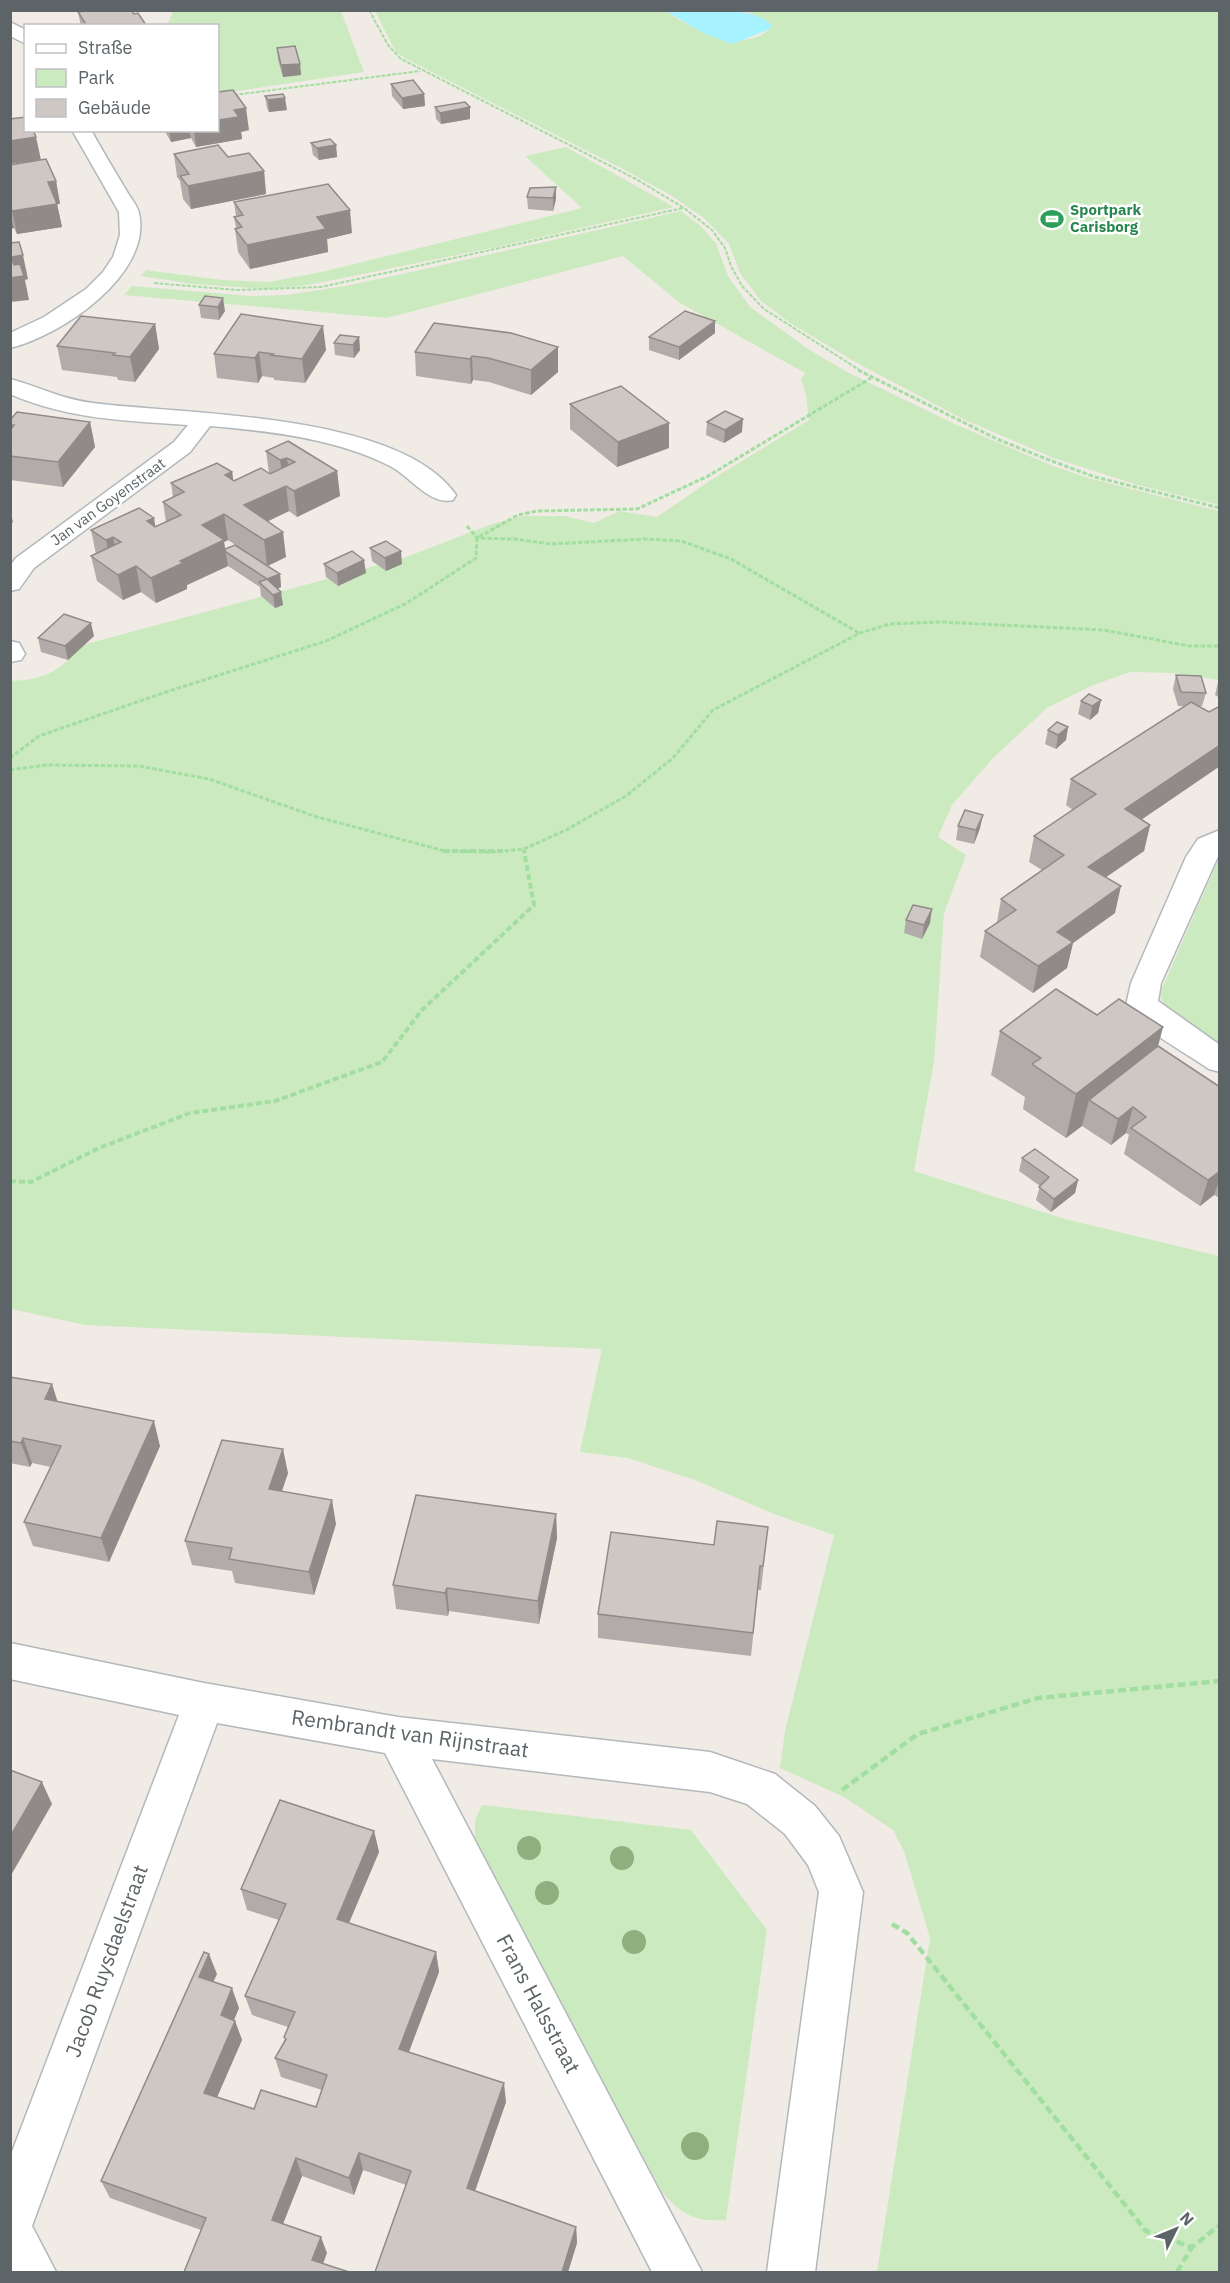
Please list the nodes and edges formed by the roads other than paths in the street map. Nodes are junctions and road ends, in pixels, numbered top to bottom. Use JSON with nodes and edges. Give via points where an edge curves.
{"nodes":[{"id":1,"x":10,"y":27,"type":"edge"},
{"id":2,"x":24,"y":38,"type":"edge"},
{"id":3,"x":82,"y":132,"type":"edge"},
{"id":4,"x":10,"y":342,"type":"edge"},
{"id":5,"x":10,"y":386,"type":"edge"},
{"id":6,"x":205,"y":418,"type":"junction"},
{"id":7,"x":444,"y":495,"type":"road end"},
{"id":8,"x":10,"y":584,"type":"edge"},
{"id":9,"x":1220,"y":839,"type":"edge"},
{"id":10,"x":1220,"y":1061,"type":"edge"},
{"id":11,"x":10,"y":1661,"type":"edge"},
{"id":12,"x":204,"y":1702,"type":"junction"},
{"id":13,"x":398,"y":1736,"type":"junction"},
{"id":14,"x":10,"y":2221,"type":"edge"},
{"id":15,"x":10,"y":2235,"type":"edge"},
{"id":16,"x":32,"y":2272,"type":"edge"},
{"id":17,"x":678,"y":2272,"type":"edge"},
{"id":18,"x":791,"y":2272,"type":"edge"}],
"edges":[{"from":1,"to":2,"type":"street"},
{"from":3,"to":4,"type":"street","via":[[129,212],[131,224],[121,262],[73,309]]},
{"from":5,"to":6,"type":"street","via":[[52,403],[94,412]]},
{"from":6,"to":7,"type":"street","via":[[317,434],[383,454],[411,468]]},
{"from":6,"to":8,"type":"street","name":"Jan van Goyenstraat","via":[[182,447],[25,563]]},
{"from":9,"to":10,"type":"street","via":[[1208,846],[1201,857],[1146,983],[1142,1005]]},
{"from":11,"to":12,"type":"street","name":"Rembrandt van Rijnstraat"},
{"from":12,"to":13,"type":"street","name":"Rembrandt van Rijnstraat"},
{"from":12,"to":14,"type":"street","name":"Jacob Ruysdaelstraat"},
{"from":13,"to":17,"type":"street","name":"Frans Halsstraat"},
{"from":13,"to":18,"type":"street","name":"Rembrandt van Rijnstraat","via":[[710,1772],[760,1788],[800,1820],[824,1851],[841,1892]]},
{"from":15,"to":16,"type":"street"}]}
